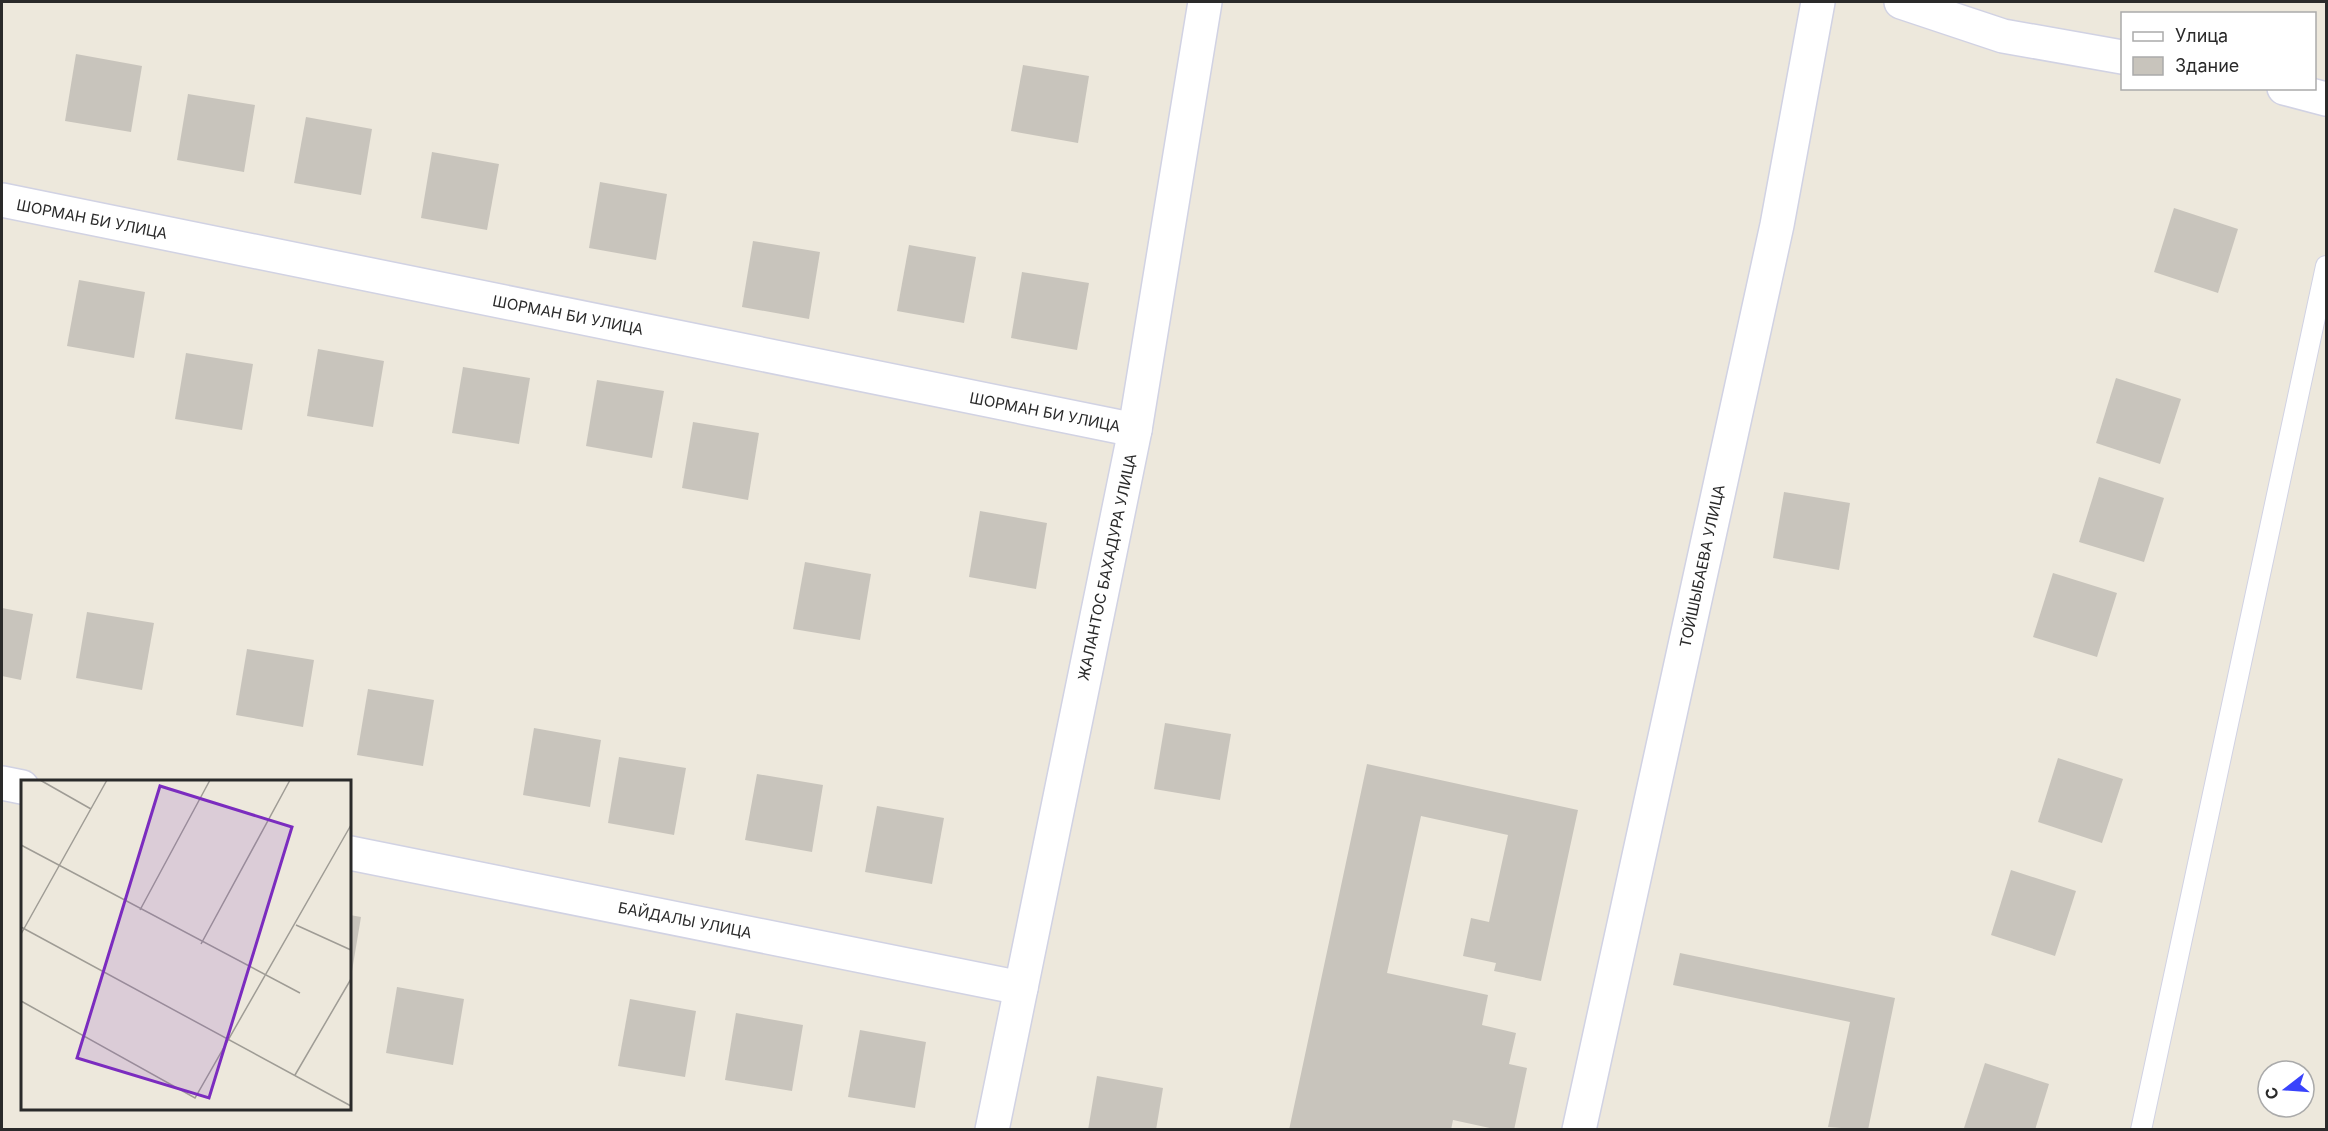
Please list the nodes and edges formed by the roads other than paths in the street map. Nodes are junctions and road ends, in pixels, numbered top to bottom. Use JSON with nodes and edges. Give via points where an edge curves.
{"nodes":[{"id":1,"x":1205,"y":2,"type":"edge"},
{"id":2,"x":1818,"y":2,"type":"edge"},
{"id":3,"x":1901,"y":2,"type":"edge"},
{"id":4,"x":2121,"y":57,"type":"edge"},
{"id":5,"x":2292,"y":90,"type":"edge"},
{"id":6,"x":2326,"y":99,"type":"edge"},
{"id":7,"x":2,"y":200,"type":"edge"},
{"id":8,"x":2326,"y":266,"type":"edge"},
{"id":9,"x":1135,"y":430,"type":"junction"},
{"id":10,"x":2,"y":783,"type":"edge"},
{"id":11,"x":21,"y":787,"type":"edge"},
{"id":12,"x":351,"y":853,"type":"edge"},
{"id":13,"x":1021,"y":988,"type":"junction"},
{"id":14,"x":992,"y":1130,"type":"edge"},
{"id":15,"x":1579,"y":1130,"type":"edge"},
{"id":16,"x":2141,"y":1130,"type":"edge"}],
"edges":[{"from":1,"to":9,"type":"street","name":"ЖАЛАНТОС БАХАДУРА УЛИЦА"},
{"from":2,"to":15,"type":"street","name":"ТОЙШЫБАЕВА УЛИЦА","via":[[1777,225]]},
{"from":3,"to":4,"type":"street","via":[[2003,36]]},
{"from":5,"to":6,"type":"street"},
{"from":7,"to":9,"type":"street","name":"ШОРМАН БИ УЛИЦА"},
{"from":8,"to":16,"type":"lane"},
{"from":9,"to":13,"type":"street","name":"ЖАЛАНТОС БАХАДУРА УЛИЦА"},
{"from":10,"to":11,"type":"street"},
{"from":12,"to":13,"type":"street","name":"БАЙДАЛЫ УЛИЦА"},
{"from":13,"to":14,"type":"street","name":"ЖАЛАНТОС БАХАДУРА УЛИЦА"}]}
